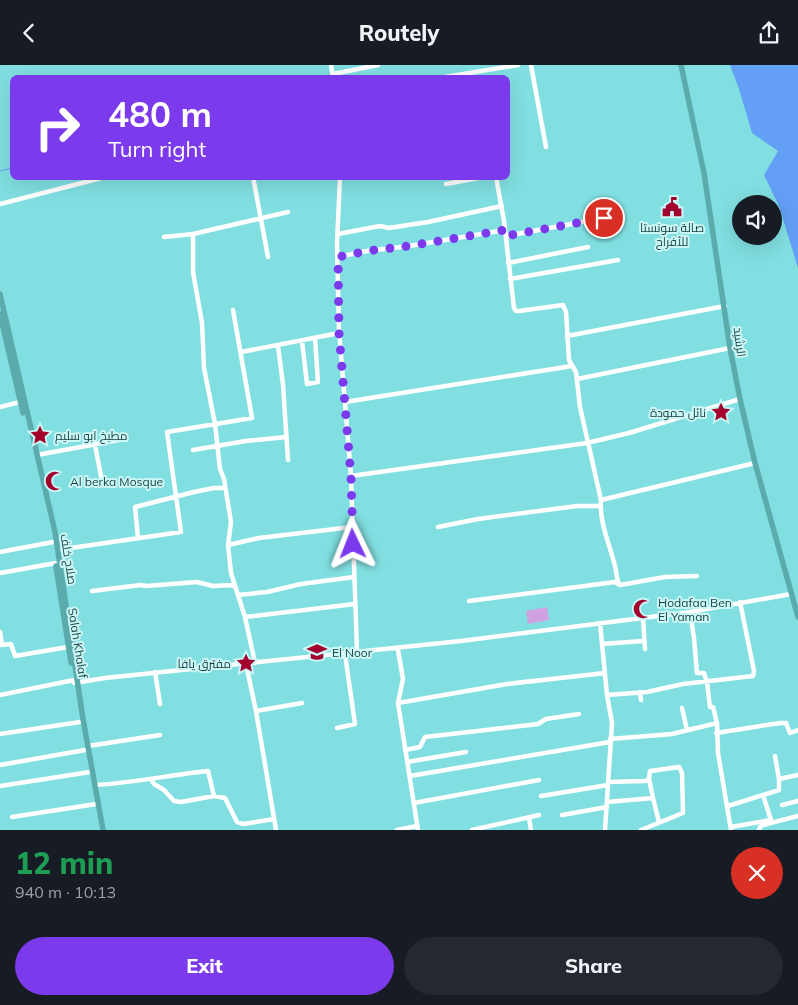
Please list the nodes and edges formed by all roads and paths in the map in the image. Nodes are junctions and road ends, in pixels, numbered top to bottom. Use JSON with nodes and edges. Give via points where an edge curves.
{"nodes":[{"id":1,"x":378,"y":65,"type":"edge"},
{"id":2,"x":518,"y":65,"type":"edge"},
{"id":3,"x":531,"y":65,"type":"edge"},
{"id":4,"x":681,"y":65,"type":"edge"},
{"id":5,"x":337,"y":75,"type":"edge"},
{"id":6,"x":470,"y":75,"type":"edge"},
{"id":7,"x":546,"y":147,"type":"dead end"},
{"id":8,"x":93,"y":180,"type":"edge"},
{"id":9,"x":254,"y":180,"type":"edge"},
{"id":10,"x":340,"y":180,"type":"edge"},
{"id":11,"x":468,"y":180,"type":"edge"},
{"id":12,"x":497,"y":180,"type":"edge"},
{"id":13,"x":446,"y":184,"type":"dead end"},
{"id":14,"x":0,"y":204,"type":"edge"},
{"id":15,"x":502,"y":206,"type":"junction"},
{"id":16,"x":288,"y":212,"type":"dead end"},
{"id":17,"x":260,"y":217,"type":"junction"},
{"id":18,"x":604,"y":218,"type":"dead end"},
{"id":19,"x":505,"y":230,"type":"junction"},
{"id":20,"x":193,"y":234,"type":"junction"},
{"id":21,"x":338,"y":234,"type":"junction"},
{"id":22,"x":506,"y":236,"type":"junction"},
{"id":23,"x":164,"y":237,"type":"dead end"},
{"id":24,"x":588,"y":247,"type":"dead end"},
{"id":25,"x":268,"y":257,"type":"dead end"},
{"id":26,"x":338,"y":257,"type":"junction"},
{"id":27,"x":618,"y":260,"type":"dead end"},
{"id":28,"x":508,"y":263,"type":"junction"},
{"id":29,"x":510,"y":279,"type":"junction"},
{"id":30,"x":0,"y":294,"type":"edge"},
{"id":31,"x":725,"y":306,"type":"junction"},
{"id":32,"x":233,"y":310,"type":"dead end"},
{"id":33,"x":0,"y":314,"type":"edge"},
{"id":34,"x":339,"y":333,"type":"junction"},
{"id":35,"x":567,"y":336,"type":"junction"},
{"id":36,"x":315,"y":338,"type":"junction"},
{"id":37,"x":302,"y":341,"type":"junction"},
{"id":38,"x":278,"y":345,"type":"junction"},
{"id":39,"x":730,"y":348,"type":"junction"},
{"id":40,"x":242,"y":352,"type":"junction"},
{"id":41,"x":572,"y":366,"type":"junction"},
{"id":42,"x":576,"y":379,"type":"junction"},
{"id":43,"x":740,"y":399,"type":"junction"},
{"id":44,"x":20,"y":402,"type":"junction"},
{"id":45,"x":345,"y":402,"type":"junction"},
{"id":46,"x":0,"y":407,"type":"edge"},
{"id":47,"x":215,"y":425,"type":"junction"},
{"id":48,"x":286,"y":437,"type":"junction"},
{"id":49,"x":124,"y":439,"type":"dead end"},
{"id":50,"x":587,"y":443,"type":"junction"},
{"id":51,"x":95,"y":445,"type":"junction"},
{"id":52,"x":219,"y":446,"type":"junction"},
{"id":53,"x":193,"y":450,"type":"dead end"},
{"id":54,"x":37,"y":455,"type":"junction"},
{"id":55,"x":288,"y":460,"type":"dead end"},
{"id":56,"x":755,"y":463,"type":"junction"},
{"id":57,"x":101,"y":476,"type":"dead end"},
{"id":58,"x":351,"y":477,"type":"junction"},
{"id":59,"x":224,"y":488,"type":"junction"},
{"id":60,"x":176,"y":498,"type":"junction"},
{"id":61,"x":601,"y":500,"type":"junction"},
{"id":62,"x":600,"y":506,"type":"junction"},
{"id":63,"x":352,"y":527,"type":"junction"},
{"id":64,"x":438,"y":527,"type":"dead end"},
{"id":65,"x":138,"y":538,"type":"junction"},
{"id":66,"x":54,"y":541,"type":"junction"},
{"id":67,"x":228,"y":545,"type":"junction"},
{"id":68,"x":57,"y":550,"type":"junction"},
{"id":69,"x":0,"y":552,"type":"edge"},
{"id":70,"x":56,"y":563,"type":"junction"},
{"id":71,"x":0,"y":573,"type":"edge"},
{"id":72,"x":354,"y":577,"type":"junction"},
{"id":73,"x":697,"y":577,"type":"dead end"},
{"id":74,"x":620,"y":585,"type":"junction"},
{"id":75,"x":236,"y":589,"type":"junction"},
{"id":76,"x":92,"y":591,"type":"dead end"},
{"id":77,"x":791,"y":594,"type":"junction"},
{"id":78,"x":238,"y":595,"type":"junction"},
{"id":79,"x":469,"y":601,"type":"dead end"},
{"id":80,"x":740,"y":602,"type":"junction"},
{"id":81,"x":355,"y":604,"type":"junction"},
{"id":82,"x":690,"y":612,"type":"junction"},
{"id":83,"x":245,"y":617,"type":"junction"},
{"id":84,"x":798,"y":617,"type":"edge"},
{"id":85,"x":643,"y":618,"type":"junction"},
{"id":86,"x":600,"y":623,"type":"junction"},
{"id":87,"x":0,"y":632,"type":"edge"},
{"id":88,"x":643,"y":641,"type":"junction"},
{"id":89,"x":602,"y":643,"type":"junction"},
{"id":90,"x":1,"y":645,"type":"edge"},
{"id":91,"x":68,"y":647,"type":"junction"},
{"id":92,"x":645,"y":649,"type":"dead end"},
{"id":93,"x":398,"y":650,"type":"dead end"},
{"id":94,"x":357,"y":652,"type":"junction"},
{"id":95,"x":345,"y":653,"type":"junction"},
{"id":96,"x":254,"y":663,"type":"junction"},
{"id":97,"x":246,"y":664,"type":"junction"},
{"id":98,"x":155,"y":672,"type":"junction"},
{"id":99,"x":605,"y":673,"type":"junction"},
{"id":100,"x":75,"y":682,"type":"junction"},
{"id":101,"x":707,"y":682,"type":"junction"},
{"id":102,"x":640,"y":692,"type":"junction"},
{"id":103,"x":0,"y":695,"type":"edge"},
{"id":104,"x":606,"y":695,"type":"junction"},
{"id":105,"x":641,"y":700,"type":"dead end"},
{"id":106,"x":302,"y":703,"type":"dead end"},
{"id":107,"x":398,"y":703,"type":"junction"},
{"id":108,"x":160,"y":704,"type":"dead end"},
{"id":109,"x":682,"y":708,"type":"dead end"},
{"id":110,"x":256,"y":711,"type":"junction"},
{"id":111,"x":579,"y":713,"type":"dead end"},
{"id":112,"x":80,"y":722,"type":"junction"},
{"id":113,"x":717,"y":723,"type":"junction"},
{"id":114,"x":337,"y":728,"type":"dead end"},
{"id":115,"x":687,"y":730,"type":"junction"},
{"id":116,"x":798,"y":730,"type":"edge"},
{"id":117,"x":716,"y":733,"type":"junction"},
{"id":118,"x":0,"y":734,"type":"edge"},
{"id":119,"x":160,"y":735,"type":"dead end"},
{"id":120,"x":610,"y":741,"type":"junction"},
{"id":121,"x":86,"y":748,"type":"junction"},
{"id":122,"x":405,"y":750,"type":"junction"},
{"id":123,"x":466,"y":752,"type":"dead end"},
{"id":124,"x":775,"y":756,"type":"dead end"},
{"id":125,"x":408,"y":762,"type":"junction"},
{"id":126,"x":0,"y":765,"type":"edge"},
{"id":127,"x":90,"y":772,"type":"junction"},
{"id":128,"x":798,"y":775,"type":"edge"},
{"id":129,"x":410,"y":776,"type":"junction"},
{"id":130,"x":151,"y":779,"type":"junction"},
{"id":131,"x":649,"y":779,"type":"junction"},
{"id":132,"x":779,"y":779,"type":"junction"},
{"id":133,"x":538,"y":780,"type":"dead end"},
{"id":134,"x":608,"y":783,"type":"junction"},
{"id":135,"x":95,"y":785,"type":"junction"},
{"id":136,"x":0,"y":786,"type":"edge"},
{"id":137,"x":764,"y":795,"type":"junction"},
{"id":138,"x":214,"y":796,"type":"junction"},
{"id":139,"x":541,"y":797,"type":"dead end"},
{"id":140,"x":653,"y":798,"type":"junction"},
{"id":141,"x":607,"y":801,"type":"junction"},
{"id":142,"x":798,"y":801,"type":"edge"},
{"id":143,"x":96,"y":803,"type":"junction"},
{"id":144,"x":414,"y":803,"type":"junction"},
{"id":145,"x":782,"y":805,"type":"dead end"},
{"id":146,"x":728,"y":806,"type":"junction"},
{"id":147,"x":607,"y":807,"type":"junction"},
{"id":148,"x":539,"y":815,"type":"dead end"},
{"id":149,"x":562,"y":815,"type":"dead end"},
{"id":150,"x":798,"y":816,"type":"edge"},
{"id":151,"x":12,"y":817,"type":"dead end"},
{"id":152,"x":529,"y":818,"type":"junction"},
{"id":153,"x":274,"y":819,"type":"junction"},
{"id":154,"x":659,"y":822,"type":"junction"},
{"id":155,"x":417,"y":828,"type":"edge"},
{"id":156,"x":731,"y":829,"type":"edge"},
{"id":157,"x":99,"y":830,"type":"edge"},
{"id":158,"x":103,"y":830,"type":"edge"},
{"id":159,"x":276,"y":830,"type":"edge"},
{"id":160,"x":397,"y":830,"type":"edge"},
{"id":161,"x":472,"y":830,"type":"edge"},
{"id":162,"x":532,"y":830,"type":"edge"},
{"id":163,"x":605,"y":830,"type":"edge"},
{"id":164,"x":641,"y":830,"type":"edge"},
{"id":165,"x":759,"y":830,"type":"edge"}],
"edges":[{"from":1,"to":5,"type":"street"},
{"from":2,"to":6,"type":"street"},
{"from":3,"to":7,"type":"street"},
{"from":4,"to":31,"type":"main road","name":"الرشيد","via":[[704,173]]},
{"from":8,"to":14,"type":"street"},
{"from":9,"to":17,"type":"street"},
{"from":10,"to":21,"type":"street"},
{"from":11,"to":13,"type":"street"},
{"from":12,"to":15,"type":"street"},
{"from":15,"to":19,"type":"street"},
{"from":15,"to":21,"type":"street","via":[[428,222]]},
{"from":16,"to":17,"type":"street"},
{"from":17,"to":20,"type":"street"},
{"from":17,"to":25,"type":"street"},
{"from":18,"to":22,"type":"street"},
{"from":19,"to":22,"type":"street"},
{"from":19,"to":26,"type":"street"},
{"from":20,"to":23,"type":"street"},
{"from":20,"to":47,"type":"street","via":[[193,272],[202,323],[204,369]]},
{"from":21,"to":26,"type":"street"},
{"from":22,"to":28,"type":"street"},
{"from":24,"to":28,"type":"street"},
{"from":26,"to":34,"type":"street"},
{"from":27,"to":29,"type":"street"},
{"from":28,"to":29,"type":"street"},
{"from":29,"to":35,"type":"street","via":[[516,311],[563,305]]},
{"from":30,"to":54,"type":"main road","name":"صلاح خلف"},
{"from":31,"to":35,"type":"street"},
{"from":31,"to":39,"type":"main road","name":"الرشيد"},
{"from":32,"to":40,"type":"street"},
{"from":33,"to":44,"type":"main road"},
{"from":34,"to":36,"type":"street"},
{"from":34,"to":45,"type":"street"},
{"from":35,"to":41,"type":"street"},
{"from":36,"to":37,"type":"street"},
{"from":36,"to":37,"type":"street","via":[[318,383],[307,384]]},
{"from":37,"to":38,"type":"street"},
{"from":38,"to":40,"type":"street"},
{"from":38,"to":48,"type":"street"},
{"from":39,"to":42,"type":"street"},
{"from":39,"to":43,"type":"main road","name":"الرشيد"},
{"from":40,"to":47,"type":"street","via":[[252,418]]},
{"from":41,"to":42,"type":"street"},
{"from":41,"to":45,"type":"street"},
{"from":42,"to":50,"type":"street"},
{"from":43,"to":50,"type":"street"},
{"from":43,"to":56,"type":"main road","name":"الرشيد"},
{"from":44,"to":46,"type":"street"},
{"from":44,"to":66,"type":"main road","name":"Salah Khalaf"},
{"from":45,"to":58,"type":"street"},
{"from":47,"to":52,"type":"street"},
{"from":47,"to":60,"type":"street","via":[[168,432]]},
{"from":48,"to":52,"type":"street"},
{"from":48,"to":55,"type":"street"},
{"from":49,"to":51,"type":"street"},
{"from":50,"to":58,"type":"street"},
{"from":50,"to":61,"type":"street"},
{"from":51,"to":54,"type":"street"},
{"from":51,"to":57,"type":"street"},
{"from":52,"to":53,"type":"street"},
{"from":52,"to":59,"type":"street"},
{"from":54,"to":68,"type":"main road","name":"صلاح خلف"},
{"from":56,"to":61,"type":"street"},
{"from":56,"to":77,"type":"main road","name":"الرشيد"},
{"from":58,"to":63,"type":"street"},
{"from":59,"to":60,"type":"street"},
{"from":59,"to":67,"type":"street","via":[[231,521]]},
{"from":60,"to":65,"type":"street","via":[[135,507]]},
{"from":60,"to":65,"type":"street","via":[[182,532]]},
{"from":61,"to":62,"type":"street"},
{"from":62,"to":64,"type":"street","via":[[577,506]]},
{"from":62,"to":74,"type":"street"},
{"from":63,"to":67,"type":"street"},
{"from":63,"to":72,"type":"street"},
{"from":65,"to":68,"type":"street"},
{"from":66,"to":69,"type":"street"},
{"from":66,"to":70,"type":"main road","name":"Salah Khalaf"},
{"from":67,"to":75,"type":"street"},
{"from":68,"to":100,"type":"main road","name":"صلاح خلف"},
{"from":70,"to":71,"type":"street"},
{"from":70,"to":91,"type":"main road","name":"Salah Khalaf"},
{"from":72,"to":78,"type":"street"},
{"from":72,"to":81,"type":"street"},
{"from":73,"to":74,"type":"street","via":[[665,577]]},
{"from":74,"to":79,"type":"street","via":[[615,582]]},
{"from":75,"to":76,"type":"street","via":[[232,585],[213,586],[197,582]]},
{"from":75,"to":78,"type":"street"},
{"from":77,"to":80,"type":"street"},
{"from":77,"to":84,"type":"main road","name":"الرشيد"},
{"from":78,"to":83,"type":"street"},
{"from":80,"to":82,"type":"street"},
{"from":80,"to":101,"type":"street","via":[[754,673]]},
{"from":81,"to":83,"type":"street"},
{"from":81,"to":94,"type":"street"},
{"from":82,"to":85,"type":"street"},
{"from":82,"to":101,"type":"street","via":[[697,673],[704,673]]},
{"from":83,"to":96,"type":"street"},
{"from":85,"to":86,"type":"street"},
{"from":85,"to":88,"type":"street"},
{"from":86,"to":89,"type":"street"},
{"from":86,"to":94,"type":"street"},
{"from":87,"to":90,"type":"street"},
{"from":88,"to":89,"type":"street"},
{"from":88,"to":92,"type":"street"},
{"from":89,"to":99,"type":"street"},
{"from":90,"to":91,"type":"street","via":[[11,644],[15,655]]},
{"from":91,"to":100,"type":"main road","name":"Salah Khalaf"},
{"from":93,"to":107,"type":"street","via":[[403,679]]},
{"from":94,"to":95,"type":"street"},
{"from":95,"to":96,"type":"street"},
{"from":95,"to":114,"type":"street","via":[[355,723]]},
{"from":96,"to":97,"type":"street"},
{"from":97,"to":98,"type":"street"},
{"from":97,"to":110,"type":"street"},
{"from":98,"to":100,"type":"street"},
{"from":98,"to":108,"type":"street"},
{"from":99,"to":104,"type":"street"},
{"from":99,"to":107,"type":"street","via":[[507,684]]},
{"from":100,"to":103,"type":"street"},
{"from":100,"to":112,"type":"main road","name":"Salah Khalaf"},
{"from":100,"to":121,"type":"main road","name":"صلاح خلف"},
{"from":101,"to":102,"type":"street"},
{"from":101,"to":113,"type":"street","via":[[710,707],[713,707]]},
{"from":102,"to":104,"type":"street"},
{"from":102,"to":105,"type":"street"},
{"from":104,"to":120,"type":"street","via":[[612,723]]},
{"from":106,"to":110,"type":"street"},
{"from":107,"to":122,"type":"street"},
{"from":109,"to":115,"type":"street"},
{"from":110,"to":153,"type":"street"},
{"from":111,"to":122,"type":"street","via":[[538,723],[425,737],[420,747]]},
{"from":112,"to":118,"type":"street"},
{"from":112,"to":121,"type":"main road","name":"Salah Khalaf"},
{"from":113,"to":115,"type":"street"},
{"from":113,"to":117,"type":"street"},
{"from":115,"to":120,"type":"street"},
{"from":116,"to":117,"type":"street","via":[[790,733],[786,723],[780,723]]},
{"from":117,"to":146,"type":"street"},
{"from":119,"to":121,"type":"street"},
{"from":120,"to":129,"type":"street"},
{"from":120,"to":134,"type":"street"},
{"from":121,"to":126,"type":"street"},
{"from":121,"to":127,"type":"main road","name":"Salah Khalaf"},
{"from":121,"to":135,"type":"main road","name":"صلاح خلف"},
{"from":122,"to":125,"type":"street"},
{"from":123,"to":125,"type":"street"},
{"from":124,"to":132,"type":"street"},
{"from":125,"to":129,"type":"street"},
{"from":127,"to":136,"type":"street"},
{"from":127,"to":143,"type":"main road","name":"Salah Khalaf"},
{"from":128,"to":132,"type":"street"},
{"from":129,"to":144,"type":"street"},
{"from":130,"to":135,"type":"street"},
{"from":130,"to":138,"type":"street","via":[[174,801],[181,803]]},
{"from":130,"to":138,"type":"street","via":[[208,771]]},
{"from":131,"to":134,"type":"street"},
{"from":131,"to":140,"type":"street"},
{"from":131,"to":154,"type":"street","via":[[650,771],[655,770],[679,767],[682,773],[683,813]]},
{"from":132,"to":137,"type":"street","via":[[780,788]]},
{"from":133,"to":144,"type":"street"},
{"from":134,"to":139,"type":"street"},
{"from":134,"to":141,"type":"street"},
{"from":135,"to":158,"type":"main road","name":"صلاح خلف"},
{"from":137,"to":146,"type":"street"},
{"from":137,"to":156,"type":"street","via":[[771,820]]},
{"from":138,"to":153,"type":"street","via":[[225,798],[237,822],[244,824]]},
{"from":140,"to":141,"type":"street"},
{"from":140,"to":154,"type":"street"},
{"from":141,"to":147,"type":"street"},
{"from":142,"to":145,"type":"street"},
{"from":143,"to":151,"type":"street"},
{"from":143,"to":157,"type":"main road","name":"Salah Khalaf"},
{"from":144,"to":155,"type":"street"},
{"from":146,"to":156,"type":"street"},
{"from":147,"to":149,"type":"street"},
{"from":147,"to":163,"type":"street"},
{"from":148,"to":152,"type":"street"},
{"from":150,"to":165,"type":"street","via":[[763,825]]},
{"from":152,"to":161,"type":"street"},
{"from":152,"to":162,"type":"street"},
{"from":153,"to":159,"type":"street"},
{"from":154,"to":164,"type":"street"},
{"from":155,"to":160,"type":"street"}]}
